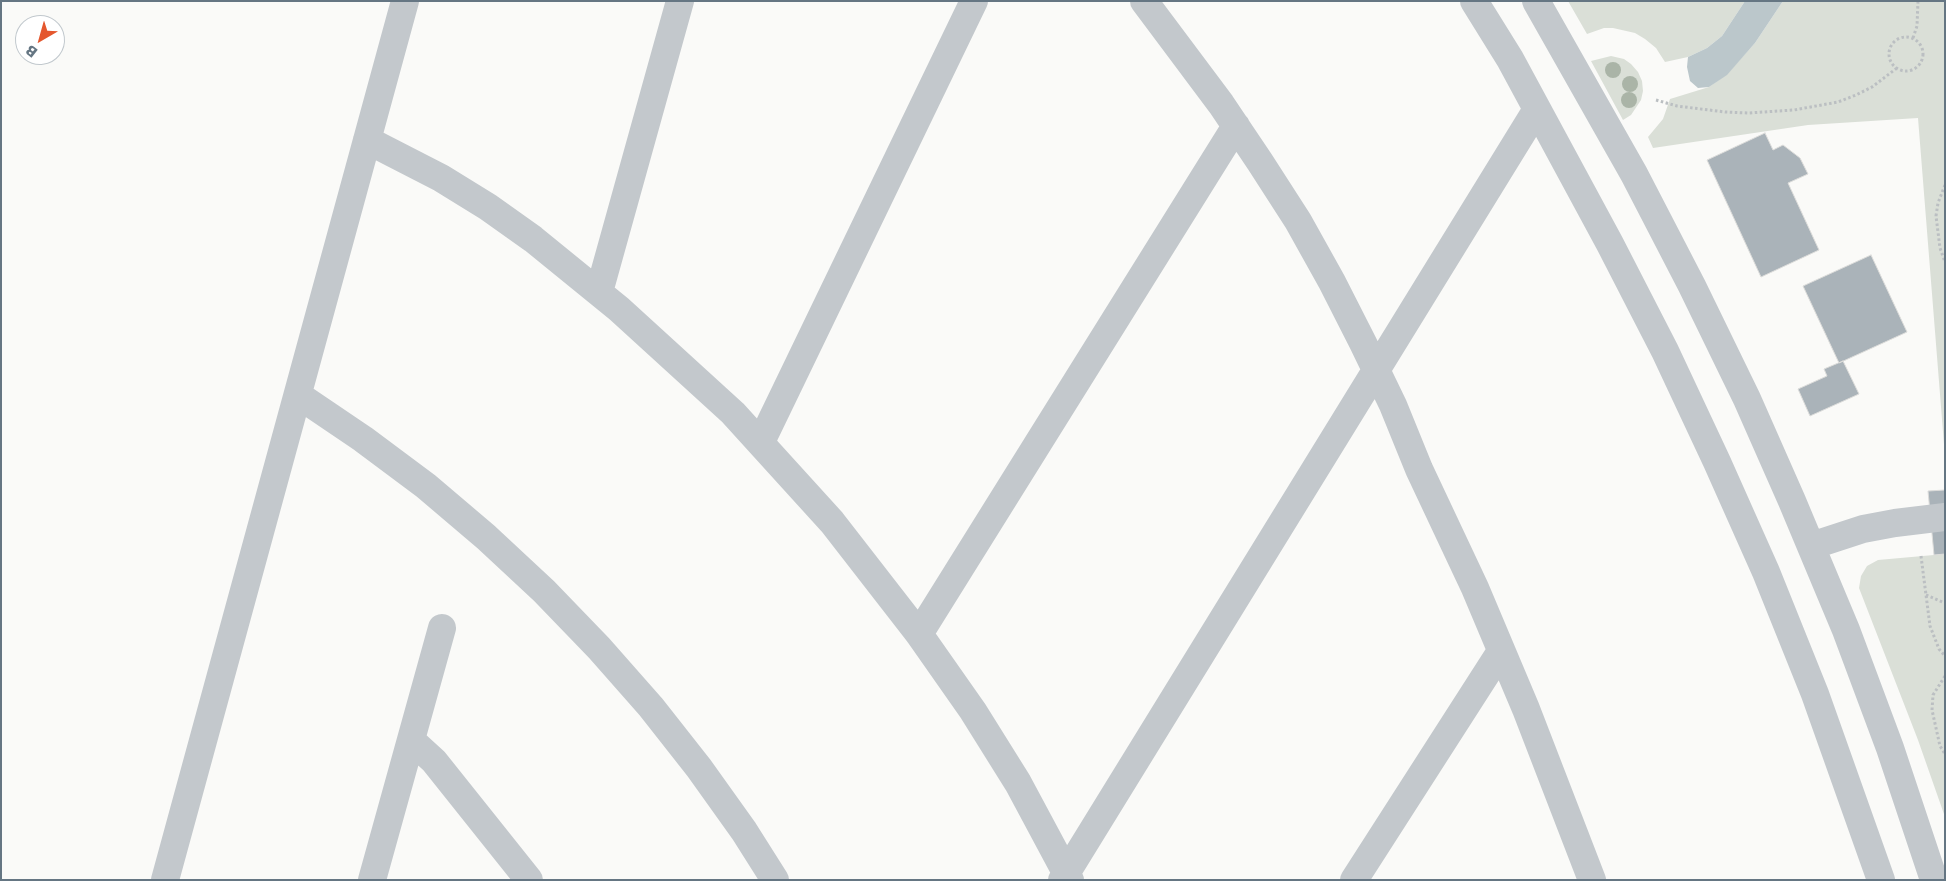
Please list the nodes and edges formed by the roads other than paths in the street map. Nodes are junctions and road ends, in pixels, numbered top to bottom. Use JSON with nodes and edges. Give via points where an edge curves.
{"nodes":[{"id":1,"x":405,"y":1,"type":"edge"},
{"id":2,"x":680,"y":1,"type":"edge"},
{"id":3,"x":974,"y":1,"type":"edge"},
{"id":4,"x":1144,"y":1,"type":"edge"},
{"id":5,"x":1474,"y":1,"type":"edge"},
{"id":6,"x":1536,"y":1,"type":"edge"},
{"id":7,"x":1536,"y":109,"type":"junction"},
{"id":8,"x":1236,"y":126,"type":"junction"},
{"id":9,"x":367,"y":140,"type":"junction"},
{"id":10,"x":598,"y":292,"type":"junction"},
{"id":11,"x":1376,"y":370,"type":"junction"},
{"id":12,"x":298,"y":394,"type":"junction"},
{"id":13,"x":761,"y":442,"type":"junction"},
{"id":14,"x":1945,"y":517,"type":"edge"},
{"id":15,"x":1811,"y":546,"type":"junction"},
{"id":16,"x":442,"y":628,"type":"dead end"},
{"id":17,"x":919,"y":634,"type":"junction"},
{"id":18,"x":1501,"y":651,"type":"junction"},
{"id":19,"x":411,"y":740,"type":"junction"},
{"id":20,"x":1066,"y":877,"type":"edge"},
{"id":21,"x":165,"y":880,"type":"edge"},
{"id":22,"x":372,"y":880,"type":"edge"},
{"id":23,"x":528,"y":880,"type":"edge"},
{"id":24,"x":775,"y":880,"type":"edge"},
{"id":25,"x":1354,"y":880,"type":"edge"},
{"id":26,"x":1592,"y":880,"type":"edge"},
{"id":27,"x":1881,"y":880,"type":"edge"},
{"id":28,"x":1934,"y":880,"type":"edge"}],
"edges":[{"from":1,"to":9,"type":"street"},
{"from":2,"to":10,"type":"street"},
{"from":3,"to":13,"type":"street"},
{"from":4,"to":8,"type":"street"},
{"from":5,"to":7,"type":"street"},
{"from":6,"to":15,"type":"street","via":[[1634,174],[1692,286],[1747,399]]},
{"from":7,"to":11,"type":"street"},
{"from":7,"to":27,"type":"street","via":[[1614,252],[1717,462],[1815,694]]},
{"from":8,"to":11,"type":"street","via":[[1298,221]]},
{"from":8,"to":17,"type":"street"},
{"from":9,"to":10,"type":"street","via":[[441,178],[488,207]]},
{"from":9,"to":12,"type":"street"},
{"from":10,"to":13,"type":"street","via":[[678,362]]},
{"from":11,"to":18,"type":"street"},
{"from":11,"to":20,"type":"street"},
{"from":12,"to":21,"type":"street"},
{"from":12,"to":24,"type":"street","via":[[426,486],[544,591],[651,707],[699,768]]},
{"from":13,"to":17,"type":"street","via":[[832,522]]},
{"from":14,"to":15,"type":"street","via":[[1863,529]]},
{"from":15,"to":28,"type":"street","via":[[1890,748]]},
{"from":16,"to":19,"type":"street"},
{"from":17,"to":20,"type":"street","via":[[1018,783]]},
{"from":18,"to":25,"type":"street"},
{"from":18,"to":26,"type":"street"},
{"from":19,"to":22,"type":"street"},
{"from":19,"to":23,"type":"street","via":[[434,761]]}]}
